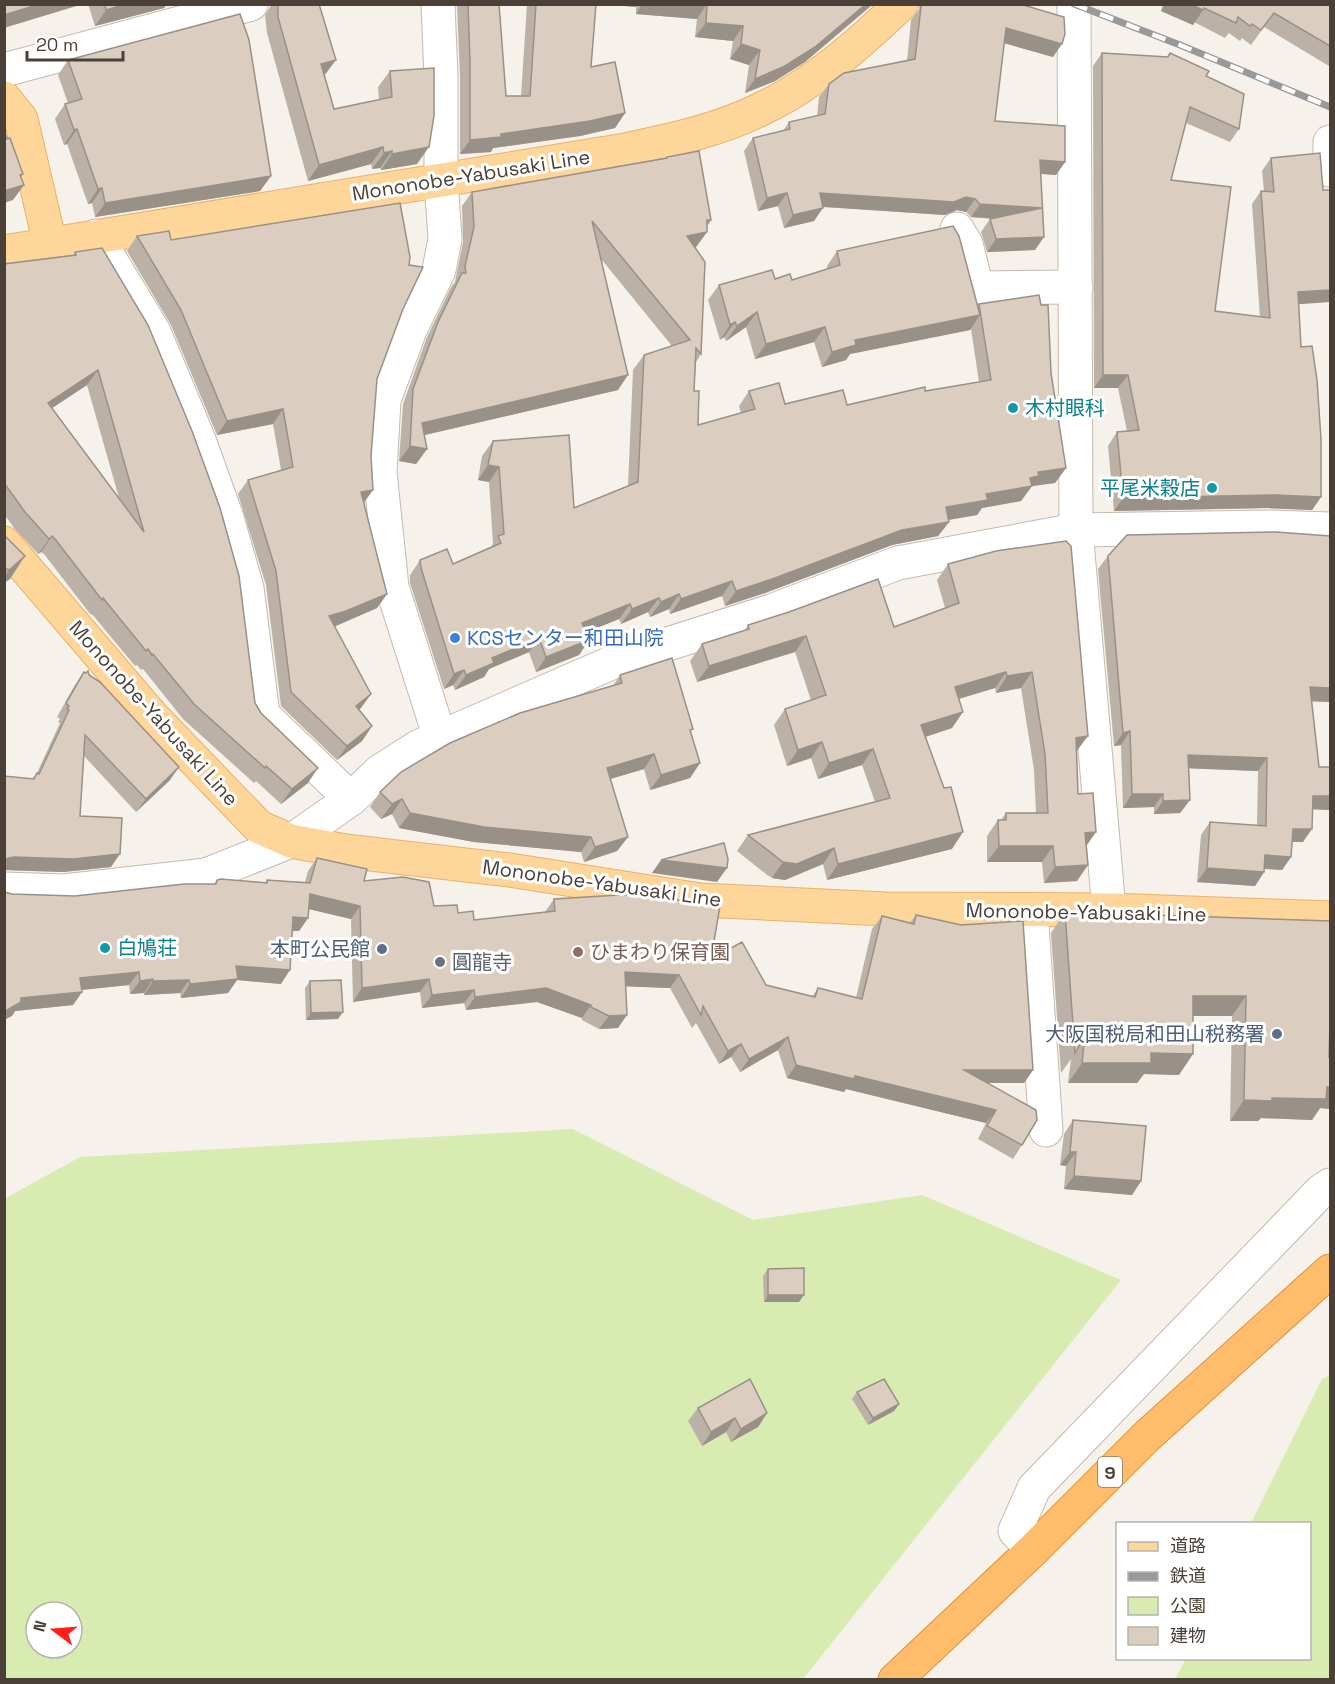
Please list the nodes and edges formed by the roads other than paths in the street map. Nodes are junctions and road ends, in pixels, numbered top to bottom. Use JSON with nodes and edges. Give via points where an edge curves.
{"nodes":[{"id":1,"x":251,"y":4,"type":"edge"},
{"id":2,"x":438,"y":4,"type":"edge"},
{"id":3,"x":901,"y":4,"type":"edge"},
{"id":4,"x":1074,"y":4,"type":"edge"},
{"id":5,"x":4,"y":70,"type":"edge"},
{"id":6,"x":4,"y":98,"type":"edge"},
{"id":7,"x":1330,"y":142,"type":"edge"},
{"id":8,"x":1330,"y":170,"type":"edge"},
{"id":9,"x":441,"y":180,"type":"junction"},
{"id":10,"x":957,"y":229,"type":"edge"},
{"id":11,"x":96,"y":236,"type":"junction"},
{"id":12,"x":50,"y":244,"type":"junction"},
{"id":13,"x":4,"y":252,"type":"edge"},
{"id":14,"x":1076,"y":287,"type":"junction"},
{"id":15,"x":1330,"y":529,"type":"edge"},
{"id":16,"x":1076,"y":530,"type":"junction"},
{"id":17,"x":4,"y":543,"type":"edge"},
{"id":18,"x":440,"y":738,"type":"junction"},
{"id":19,"x":351,"y":799,"type":"junction"},
{"id":20,"x":291,"y":841,"type":"junction"},
{"id":21,"x":4,"y":889,"type":"edge"},
{"id":22,"x":1108,"y":910,"type":"junction"},
{"id":23,"x":1031,"y":911,"type":"junction"},
{"id":24,"x":1330,"y":918,"type":"edge"},
{"id":25,"x":1046,"y":1130,"type":"dead end"},
{"id":26,"x":1330,"y":1185,"type":"edge"},
{"id":27,"x":1330,"y":1271,"type":"edge"},
{"id":28,"x":1033,"y":1550,"type":"junction"},
{"id":29,"x":895,"y":1680,"type":"edge"}],
"edges":[{"from":1,"to":5,"type":"street"},
{"from":2,"to":9,"type":"street"},
{"from":3,"to":9,"type":"main road","name":"Mononobe-Yabusaki Line","via":[[864,40],[813,78],[758,111],[699,133],[625,150]]},
{"from":4,"to":14,"type":"street"},
{"from":6,"to":12,"type":"main road","via":[[21,119]]},
{"from":7,"to":8,"type":"street"},
{"from":9,"to":11,"type":"main road","name":"Mononobe-Yabusaki Line"},
{"from":9,"to":18,"type":"street","via":[[445,239],[439,270],[410,330],[384,400],[380,472],[392,587]]},
{"from":10,"to":14,"type":"street","via":[[966,244],[977,288]]},
{"from":11,"to":12,"type":"main road","name":"Mononobe-Yabusaki Line"},
{"from":11,"to":19,"type":"street","via":[[154,332],[227,518],[247,588],[263,715]]},
{"from":12,"to":13,"type":"main road","name":"Mononobe-Yabusaki Line"},
{"from":14,"to":16,"type":"street"},
{"from":15,"to":16,"type":"street"},
{"from":16,"to":18,"type":"street","via":[[898,563],[771,611],[618,660]]},
{"from":16,"to":22,"type":"street"},
{"from":17,"to":20,"type":"main road","name":"Mononobe-Yabusaki Line","via":[[152,716],[201,767],[259,827]]},
{"from":18,"to":19,"type":"street","via":[[378,772]]},
{"from":19,"to":20,"type":"street"},
{"from":20,"to":21,"type":"street","via":[[206,875],[64,891]]},
{"from":20,"to":23,"type":"main road","name":"Mononobe-Yabusaki Line","via":[[700,900]]},
{"from":22,"to":23,"type":"main road","name":"Mononobe-Yabusaki Line"},
{"from":22,"to":24,"type":"main road","name":"Mononobe-Yabusaki Line"},
{"from":23,"to":25,"type":"street"},
{"from":26,"to":28,"type":"street","via":[[1034,1488],[1015,1531]]},
{"from":27,"to":28,"type":"highway","number":"9","via":[[1147,1436]]},
{"from":28,"to":29,"type":"highway","number":"9"}]}
